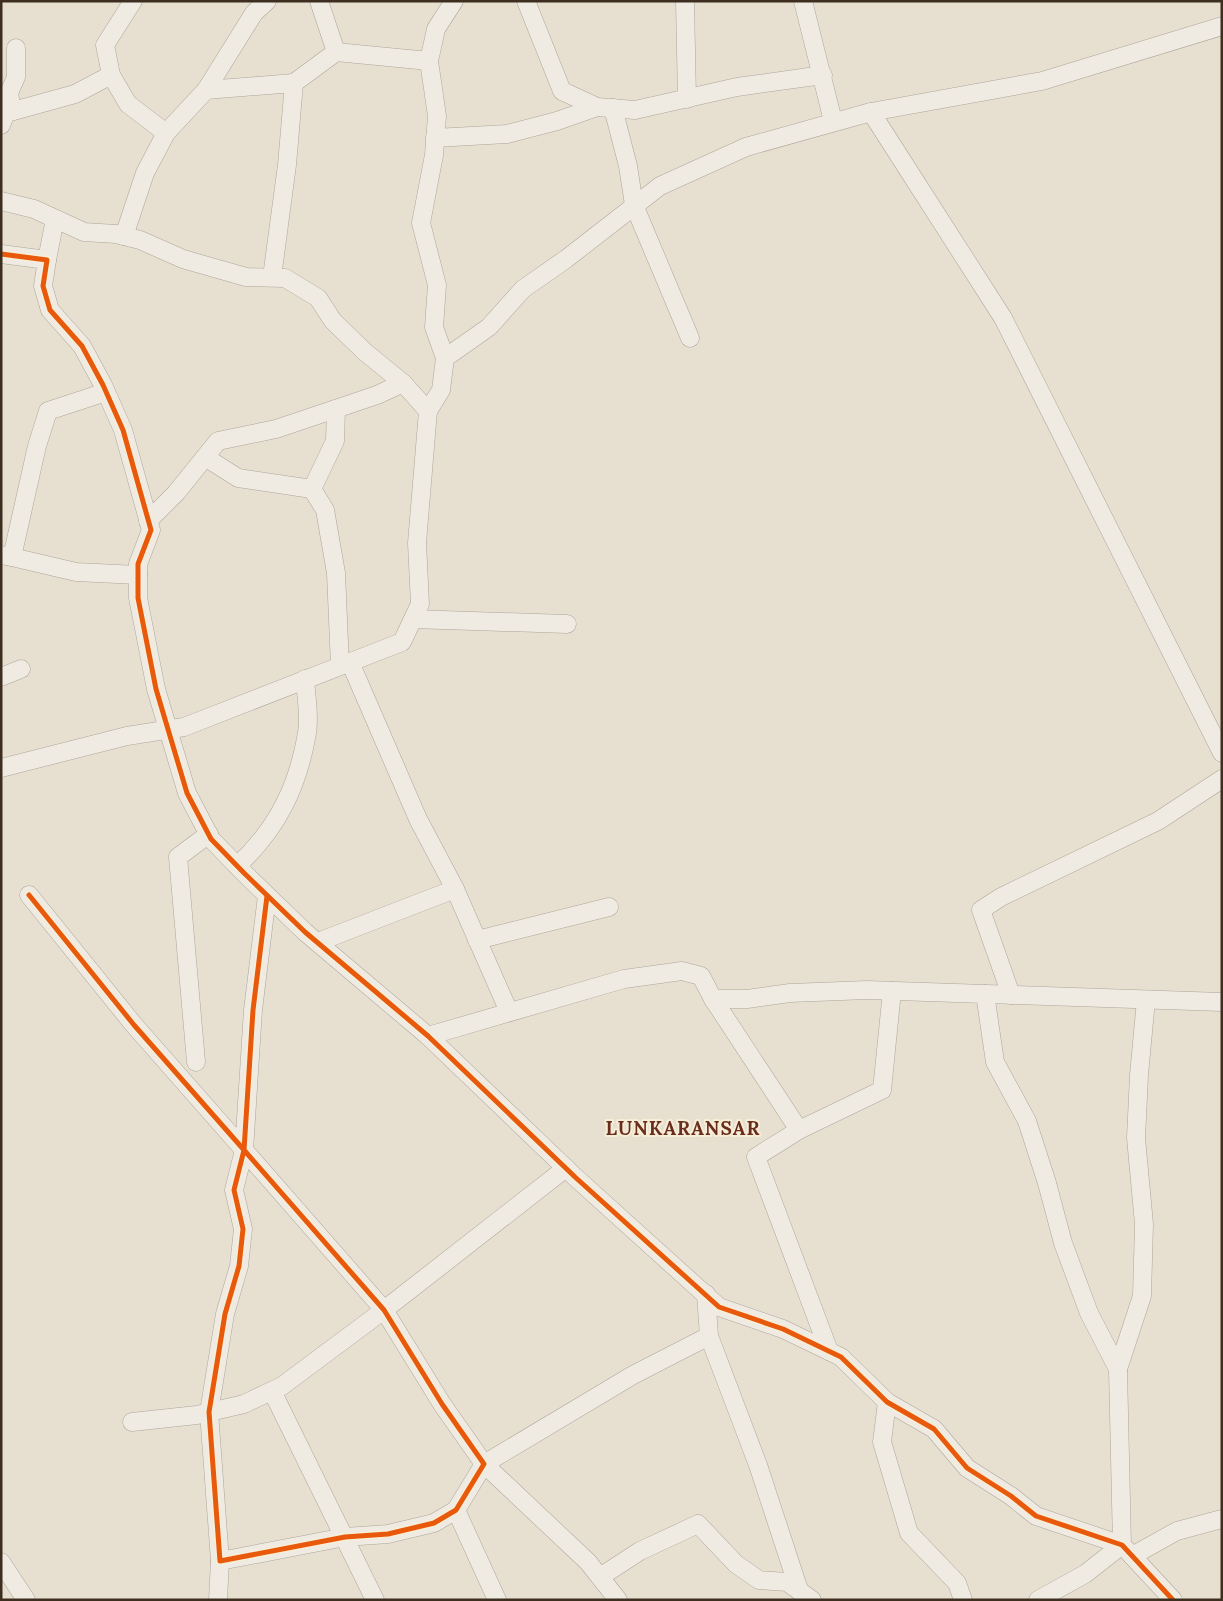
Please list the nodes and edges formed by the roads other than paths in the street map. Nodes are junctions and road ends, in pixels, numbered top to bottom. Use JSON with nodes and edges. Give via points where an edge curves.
{"nodes":[{"id":1,"x":134,"y":1,"type":"edge"},
{"id":2,"x":267,"y":1,"type":"edge"},
{"id":3,"x":319,"y":1,"type":"edge"},
{"id":4,"x":454,"y":1,"type":"edge"},
{"id":5,"x":526,"y":1,"type":"edge"},
{"id":6,"x":685,"y":1,"type":"edge"},
{"id":7,"x":804,"y":1,"type":"edge"},
{"id":8,"x":1222,"y":26,"type":"edge"},
{"id":9,"x":16,"y":48,"type":"dead end"},
{"id":10,"x":336,"y":52,"type":"junction"},
{"id":11,"x":429,"y":61,"type":"junction"},
{"id":12,"x":111,"y":75,"type":"junction"},
{"id":13,"x":823,"y":75,"type":"junction"},
{"id":14,"x":294,"y":83,"type":"junction"},
{"id":15,"x":206,"y":90,"type":"junction"},
{"id":16,"x":688,"y":99,"type":"junction"},
{"id":17,"x":605,"y":107,"type":"junction"},
{"id":18,"x":12,"y":111,"type":"junction"},
{"id":19,"x":871,"y":112,"type":"junction"},
{"id":20,"x":833,"y":121,"type":"junction"},
{"id":21,"x":1,"y":125,"type":"edge"},
{"id":22,"x":166,"y":133,"type":"junction"},
{"id":23,"x":435,"y":138,"type":"junction"},
{"id":24,"x":1,"y":201,"type":"edge"},
{"id":25,"x":634,"y":205,"type":"junction"},
{"id":26,"x":55,"y":219,"type":"junction"},
{"id":27,"x":124,"y":236,"type":"junction"},
{"id":28,"x":1,"y":254,"type":"edge"},
{"id":29,"x":47,"y":260,"type":"junction"},
{"id":30,"x":272,"y":277,"type":"junction"},
{"id":31,"x":690,"y":338,"type":"dead end"},
{"id":32,"x":445,"y":358,"type":"junction"},
{"id":33,"x":403,"y":383,"type":"junction"},
{"id":34,"x":106,"y":392,"type":"junction"},
{"id":35,"x":336,"y":409,"type":"junction"},
{"id":36,"x":428,"y":411,"type":"junction"},
{"id":37,"x":205,"y":458,"type":"junction"},
{"id":38,"x":312,"y":488,"type":"junction"},
{"id":39,"x":148,"y":521,"type":"junction"},
{"id":40,"x":7,"y":556,"type":"edge"},
{"id":41,"x":138,"y":575,"type":"junction"},
{"id":42,"x":413,"y":620,"type":"junction"},
{"id":43,"x":567,"y":624,"type":"dead end"},
{"id":44,"x":345,"y":664,"type":"junction"},
{"id":45,"x":21,"y":669,"type":"dead end"},
{"id":46,"x":1,"y":677,"type":"edge"},
{"id":47,"x":306,"y":679,"type":"junction"},
{"id":48,"x":168,"y":730,"type":"junction"},
{"id":49,"x":1222,"y":753,"type":"edge"},
{"id":50,"x":1,"y":768,"type":"edge"},
{"id":51,"x":1222,"y":779,"type":"edge"},
{"id":52,"x":209,"y":834,"type":"junction"},
{"id":53,"x":237,"y":866,"type":"junction"},
{"id":54,"x":455,"y":889,"type":"junction"},
{"id":55,"x":30,"y":895,"type":"dead end"},
{"id":56,"x":267,"y":896,"type":"junction"},
{"id":57,"x":610,"y":907,"type":"dead end"},
{"id":58,"x":477,"y":940,"type":"junction"},
{"id":59,"x":318,"y":942,"type":"junction"},
{"id":60,"x":892,"y":991,"type":"junction"},
{"id":61,"x":984,"y":994,"type":"junction"},
{"id":62,"x":1011,"y":995,"type":"junction"},
{"id":63,"x":713,"y":999,"type":"junction"},
{"id":64,"x":1146,"y":1000,"type":"junction"},
{"id":65,"x":1222,"y":1002,"type":"edge"},
{"id":66,"x":509,"y":1012,"type":"junction"},
{"id":67,"x":428,"y":1036,"type":"junction"},
{"id":68,"x":196,"y":1062,"type":"dead end"},
{"id":69,"x":799,"y":1130,"type":"junction"},
{"id":70,"x":244,"y":1150,"type":"junction"},
{"id":71,"x":566,"y":1168,"type":"junction"},
{"id":72,"x":706,"y":1294,"type":"junction"},
{"id":73,"x":384,"y":1310,"type":"junction"},
{"id":74,"x":709,"y":1336,"type":"junction"},
{"id":75,"x":828,"y":1351,"type":"junction"},
{"id":76,"x":1118,"y":1369,"type":"junction"},
{"id":77,"x":272,"y":1391,"type":"junction"},
{"id":78,"x":888,"y":1402,"type":"junction"},
{"id":79,"x":209,"y":1412,"type":"junction"},
{"id":80,"x":132,"y":1422,"type":"dead end"},
{"id":81,"x":484,"y":1464,"type":"junction"},
{"id":82,"x":456,"y":1510,"type":"junction"},
{"id":83,"x":1222,"y":1520,"type":"edge"},
{"id":84,"x":345,"y":1537,"type":"junction"},
{"id":85,"x":1127,"y":1550,"type":"junction"},
{"id":86,"x":220,"y":1561,"type":"junction"},
{"id":87,"x":1,"y":1562,"type":"edge"},
{"id":88,"x":600,"y":1577,"type":"junction"},
{"id":89,"x":806,"y":1595,"type":"edge"},
{"id":90,"x":26,"y":1600,"type":"edge"},
{"id":91,"x":218,"y":1600,"type":"edge"},
{"id":92,"x":375,"y":1600,"type":"edge"},
{"id":93,"x":497,"y":1600,"type":"edge"},
{"id":94,"x":618,"y":1600,"type":"edge"},
{"id":95,"x":962,"y":1600,"type":"edge"},
{"id":96,"x":1038,"y":1600,"type":"edge"},
{"id":97,"x":1173,"y":1600,"type":"edge"}],
"edges":[{"from":1,"to":12,"type":"street","via":[[105,45]]},
{"from":2,"to":15,"type":"street","via":[[254,13]]},
{"from":3,"to":10,"type":"street"},
{"from":4,"to":11,"type":"street","via":[[436,29]]},
{"from":5,"to":17,"type":"street","via":[[562,91]]},
{"from":6,"to":16,"type":"street"},
{"from":7,"to":13,"type":"street"},
{"from":8,"to":19,"type":"street","via":[[1042,81]]},
{"from":9,"to":18,"type":"street","via":[[16,77],[9,93]]},
{"from":10,"to":11,"type":"street"},
{"from":10,"to":14,"type":"street"},
{"from":11,"to":23,"type":"street","via":[[437,116]]},
{"from":12,"to":18,"type":"street","via":[[74,94]]},
{"from":12,"to":22,"type":"street","via":[[128,104]]},
{"from":13,"to":16,"type":"street","via":[[737,87]]},
{"from":13,"to":20,"type":"street"},
{"from":14,"to":15,"type":"street"},
{"from":14,"to":30,"type":"street"},
{"from":15,"to":22,"type":"street"},
{"from":16,"to":17,"type":"street","via":[[635,110]]},
{"from":17,"to":23,"type":"street","via":[[507,134]]},
{"from":17,"to":25,"type":"street","via":[[628,166]]},
{"from":18,"to":21,"type":"street","via":[[6,113]]},
{"from":19,"to":20,"type":"street"},
{"from":19,"to":49,"type":"street","via":[[1002,318]]},
{"from":20,"to":25,"type":"street","via":[[746,147],[660,186]]},
{"from":22,"to":27,"type":"street","via":[[144,173]]},
{"from":23,"to":32,"type":"street","via":[[420,223],[437,285],[434,326]]},
{"from":24,"to":26,"type":"street","via":[[34,209]]},
{"from":25,"to":31,"type":"street"},
{"from":25,"to":32,"type":"street","via":[[566,259],[523,288],[489,326]]},
{"from":26,"to":27,"type":"street","via":[[84,232]]},
{"from":26,"to":29,"type":"street"},
{"from":27,"to":30,"type":"street","via":[[183,259],[246,277]]},
{"from":28,"to":29,"type":"street"},
{"from":29,"to":34,"type":"street","via":[[43,286],[50,310],[82,346]]},
{"from":30,"to":33,"type":"street","via":[[285,278],[318,298],[333,321]]},
{"from":32,"to":36,"type":"street","via":[[441,390]]},
{"from":33,"to":35,"type":"street"},
{"from":33,"to":36,"type":"street"},
{"from":34,"to":39,"type":"street","via":[[123,430]]},
{"from":34,"to":40,"type":"street","via":[[48,411]]},
{"from":35,"to":37,"type":"street","via":[[276,429],[218,442]]},
{"from":35,"to":38,"type":"street","via":[[334,441]]},
{"from":36,"to":42,"type":"street","via":[[417,542],[420,604]]},
{"from":37,"to":38,"type":"street","via":[[238,478]]},
{"from":37,"to":39,"type":"street"},
{"from":38,"to":44,"type":"street","via":[[325,510],[336,573]]},
{"from":39,"to":41,"type":"street","via":[[151,530],[138,564]]},
{"from":40,"to":41,"type":"street","via":[[76,572]]},
{"from":41,"to":48,"type":"street","via":[[138,598]]},
{"from":42,"to":43,"type":"street"},
{"from":42,"to":44,"type":"street","via":[[402,642]]},
{"from":44,"to":47,"type":"street"},
{"from":44,"to":54,"type":"street"},
{"from":45,"to":46,"type":"street"},
{"from":47,"to":48,"type":"street","via":[[184,728]]},
{"from":47,"to":53,"type":"street","via":[[307,732],[292,791],[265,838]]},
{"from":48,"to":50,"type":"street","via":[[127,736]]},
{"from":48,"to":52,"type":"street","via":[[187,793]]},
{"from":51,"to":62,"type":"street","via":[[1158,821],[1001,897],[981,910]]},
{"from":52,"to":53,"type":"street"},
{"from":52,"to":68,"type":"street","via":[[178,857]]},
{"from":53,"to":56,"type":"street"},
{"from":54,"to":58,"type":"street"},
{"from":54,"to":59,"type":"street"},
{"from":55,"to":70,"type":"street","via":[[134,1025]]},
{"from":56,"to":59,"type":"street"},
{"from":56,"to":70,"type":"street","via":[[253,1010]]},
{"from":57,"to":58,"type":"street"},
{"from":58,"to":66,"type":"street"},
{"from":59,"to":67,"type":"street"},
{"from":60,"to":61,"type":"street"},
{"from":60,"to":63,"type":"street","via":[[790,992],[747,999]]},
{"from":60,"to":69,"type":"street","via":[[882,1090]]},
{"from":61,"to":62,"type":"street"},
{"from":61,"to":76,"type":"street","via":[[995,1062],[1027,1121],[1063,1243],[1089,1313]]},
{"from":62,"to":64,"type":"street"},
{"from":63,"to":66,"type":"street","via":[[701,976],[682,971],[624,979]]},
{"from":63,"to":69,"type":"street"},
{"from":64,"to":65,"type":"street"},
{"from":64,"to":76,"type":"street","via":[[1136,1138],[1144,1224],[1142,1296]]},
{"from":66,"to":67,"type":"street"},
{"from":67,"to":71,"type":"street"},
{"from":69,"to":75,"type":"street","via":[[756,1157]]},
{"from":70,"to":73,"type":"street"},
{"from":70,"to":79,"type":"street","via":[[234,1190],[243,1229],[239,1266],[225,1314]]},
{"from":71,"to":72,"type":"street"},
{"from":71,"to":73,"type":"street"},
{"from":72,"to":74,"type":"street"},
{"from":72,"to":75,"type":"street","via":[[719,1306],[783,1329]]},
{"from":73,"to":77,"type":"street"},
{"from":73,"to":81,"type":"street","via":[[442,1404]]},
{"from":74,"to":81,"type":"street","via":[[633,1375]]},
{"from":74,"to":89,"type":"street"},
{"from":75,"to":78,"type":"street","via":[[841,1357]]},
{"from":76,"to":85,"type":"street"},
{"from":77,"to":79,"type":"street","via":[[244,1404]]},
{"from":77,"to":84,"type":"street"},
{"from":78,"to":85,"type":"street","via":[[934,1429],[966,1468],[1036,1516]]},
{"from":78,"to":95,"type":"street","via":[[882,1442],[909,1533],[957,1583]]},
{"from":79,"to":80,"type":"street"},
{"from":79,"to":86,"type":"street"},
{"from":81,"to":82,"type":"street"},
{"from":81,"to":88,"type":"street"},
{"from":82,"to":84,"type":"street","via":[[425,1526],[388,1534]]},
{"from":82,"to":93,"type":"street"},
{"from":83,"to":85,"type":"street","via":[[1177,1531]]},
{"from":84,"to":86,"type":"street"},
{"from":84,"to":92,"type":"street"},
{"from":85,"to":96,"type":"street"},
{"from":85,"to":97,"type":"street"},
{"from":86,"to":91,"type":"street"},
{"from":87,"to":90,"type":"street"},
{"from":88,"to":89,"type":"street","via":[[640,1551],[698,1524],[736,1564],[759,1580],[787,1582]]},
{"from":88,"to":94,"type":"street"}]}
